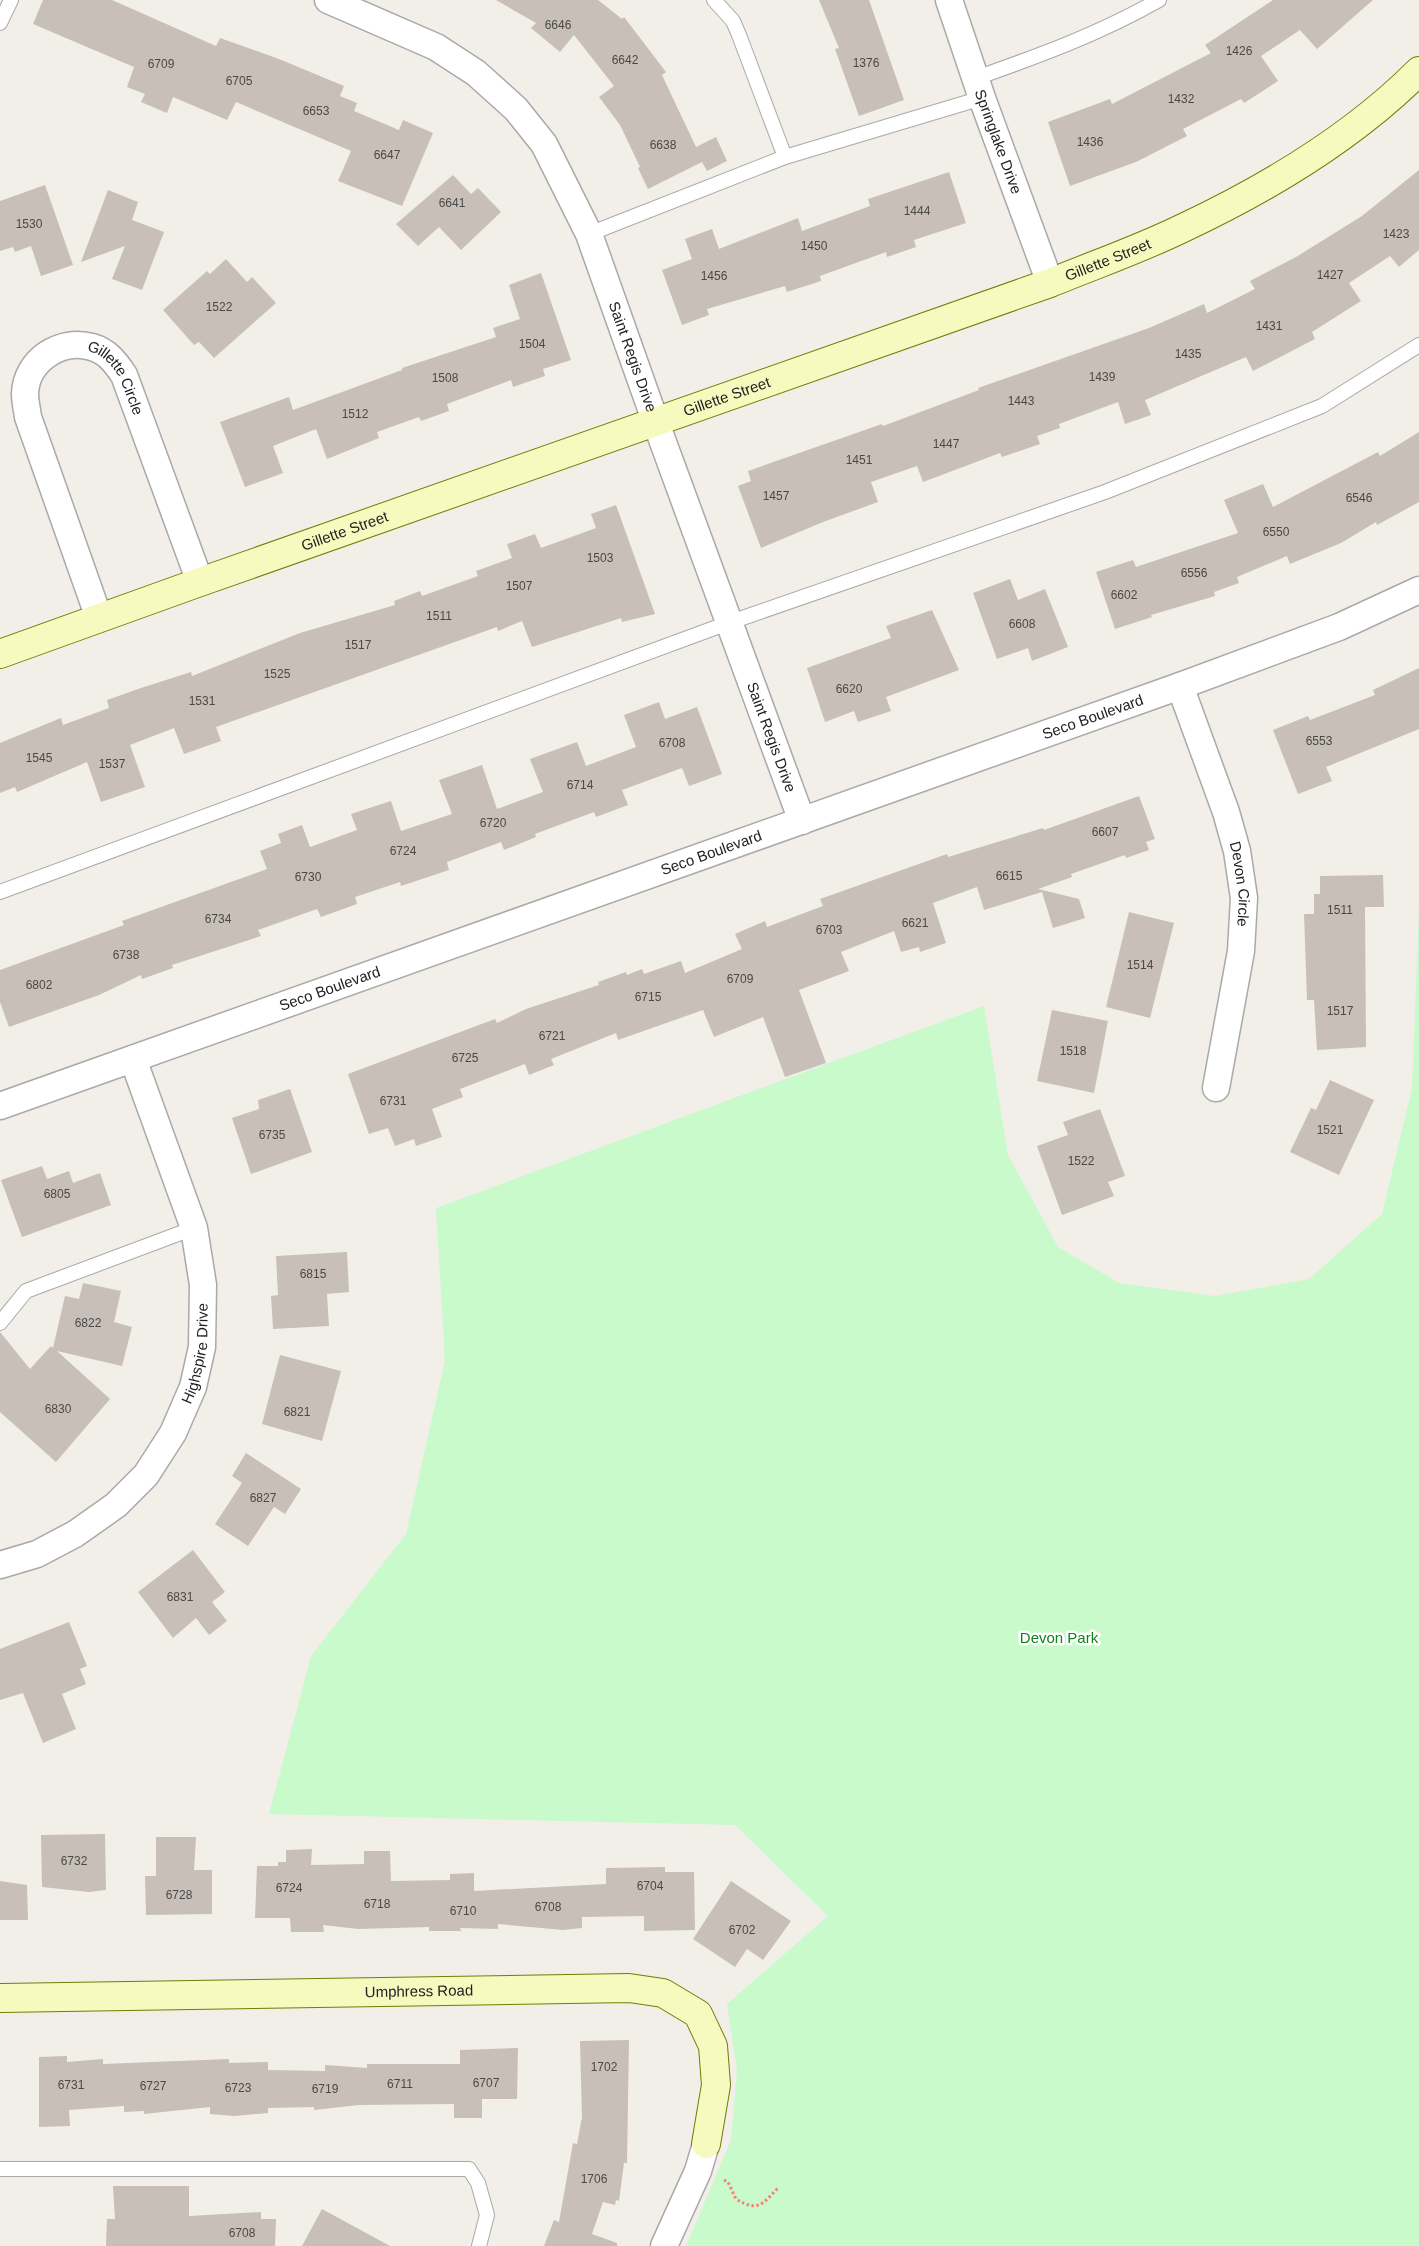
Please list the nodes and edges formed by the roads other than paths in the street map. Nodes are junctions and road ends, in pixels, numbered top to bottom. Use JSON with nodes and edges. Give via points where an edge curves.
{"nodes":[{"id":1,"x":11,"y":0,"type":"edge"},
{"id":2,"x":328,"y":0,"type":"edge"},
{"id":3,"x":714,"y":0,"type":"edge"},
{"id":4,"x":950,"y":0,"type":"edge"},
{"id":5,"x":1160,"y":0,"type":"edge"},
{"id":6,"x":0,"y":23,"type":"edge"},
{"id":7,"x":1419,"y":71,"type":"edge"},
{"id":8,"x":979,"y":88,"type":"junction"},
{"id":9,"x":785,"y":157,"type":"junction"},
{"id":10,"x":589,"y":234,"type":"junction"},
{"id":11,"x":1050,"y":283,"type":"junction"},
{"id":12,"x":1419,"y":345,"type":"edge"},
{"id":13,"x":656,"y":423,"type":"junction"},
{"id":14,"x":200,"y":582,"type":"junction"},
{"id":15,"x":1419,"y":590,"type":"edge"},
{"id":16,"x":99,"y":618,"type":"junction"},
{"id":17,"x":728,"y":623,"type":"junction"},
{"id":18,"x":0,"y":654,"type":"edge"},
{"id":19,"x":1180,"y":686,"type":"junction"},
{"id":20,"x":802,"y":822,"type":"junction"},
{"id":21,"x":0,"y":892,"type":"edge"},
{"id":22,"x":133,"y":1059,"type":"junction"},
{"id":23,"x":1216,"y":1088,"type":"dead end"},
{"id":24,"x":0,"y":1106,"type":"edge"},
{"id":25,"x":194,"y":1228,"type":"junction"},
{"id":26,"x":0,"y":1323,"type":"edge"},
{"id":27,"x":0,"y":1565,"type":"edge"},
{"id":28,"x":0,"y":1998,"type":"edge"},
{"id":29,"x":706,"y":2144,"type":"joint"},
{"id":30,"x":0,"y":2170,"type":"edge"},
{"id":31,"x":479,"y":2246,"type":"edge"},
{"id":32,"x":664,"y":2246,"type":"edge"}],
"edges":[{"from":1,"to":6,"type":"lane"},
{"from":2,"to":10,"type":"street","name":"Saint Regis Drive","via":[[436,46],[476,73],[516,108],[544,144]]},
{"from":3,"to":9,"type":"lane","via":[[733,21],[740,35]]},
{"from":4,"to":8,"type":"street","name":"Springlake Drive"},
{"from":5,"to":8,"type":"lane"},
{"from":7,"to":11,"type":"street","name":"Gillette Street","via":[[1398,93],[1333,143],[1264,187],[1182,229]]},
{"from":8,"to":9,"type":"lane"},
{"from":8,"to":11,"type":"street","name":"Springlake Drive"},
{"from":9,"to":10,"type":"lane"},
{"from":10,"to":13,"type":"street","name":"Saint Regis Drive"},
{"from":11,"to":13,"type":"street","name":"Gillette Street"},
{"from":12,"to":17,"type":"lane","via":[[1322,406],[1105,492]]},
{"from":13,"to":14,"type":"street","name":"Gillette Street"},
{"from":13,"to":17,"type":"street","name":"Saint Regis Drive"},
{"from":14,"to":16,"type":"street","name":"Gillette Street"},
{"from":14,"to":16,"type":"street","name":"Gillette Circle","via":[[124,375],[112,358],[94,347],[56,348],[41,358],[30,373],[25,393],[28,417]]},
{"from":15,"to":19,"type":"street","name":"Seco Boulevard","via":[[1339,626]]},
{"from":16,"to":18,"type":"street","name":"Gillette Street"},
{"from":17,"to":20,"type":"street","name":"Saint Regis Drive"},
{"from":17,"to":21,"type":"lane"},
{"from":19,"to":20,"type":"street","name":"Seco Boulevard"},
{"from":19,"to":23,"type":"street","name":"Devon Circle","via":[[1226,812],[1237,851],[1244,898],[1241,951]]},
{"from":20,"to":22,"type":"street","name":"Seco Boulevard"},
{"from":22,"to":24,"type":"street","name":"Seco Boulevard"},
{"from":22,"to":25,"type":"street","name":"Highspire Drive"},
{"from":25,"to":26,"type":"lane","via":[[26,1290]]},
{"from":25,"to":27,"type":"street","name":"Highspire Drive","via":[[203,1286],[202,1347],[193,1388],[173,1433],[146,1475],[116,1505],[75,1534],[37,1554]]},
{"from":28,"to":29,"type":"street","name":"Umphress Road","via":[[629,1988],[663,1993],[698,2014],[713,2046],[716,2085]]},
{"from":29,"to":32,"type":"street","via":[[698,2171]]},
{"from":30,"to":31,"type":"lane","via":[[469,2170],[478,2183],[487,2215]]}]}
